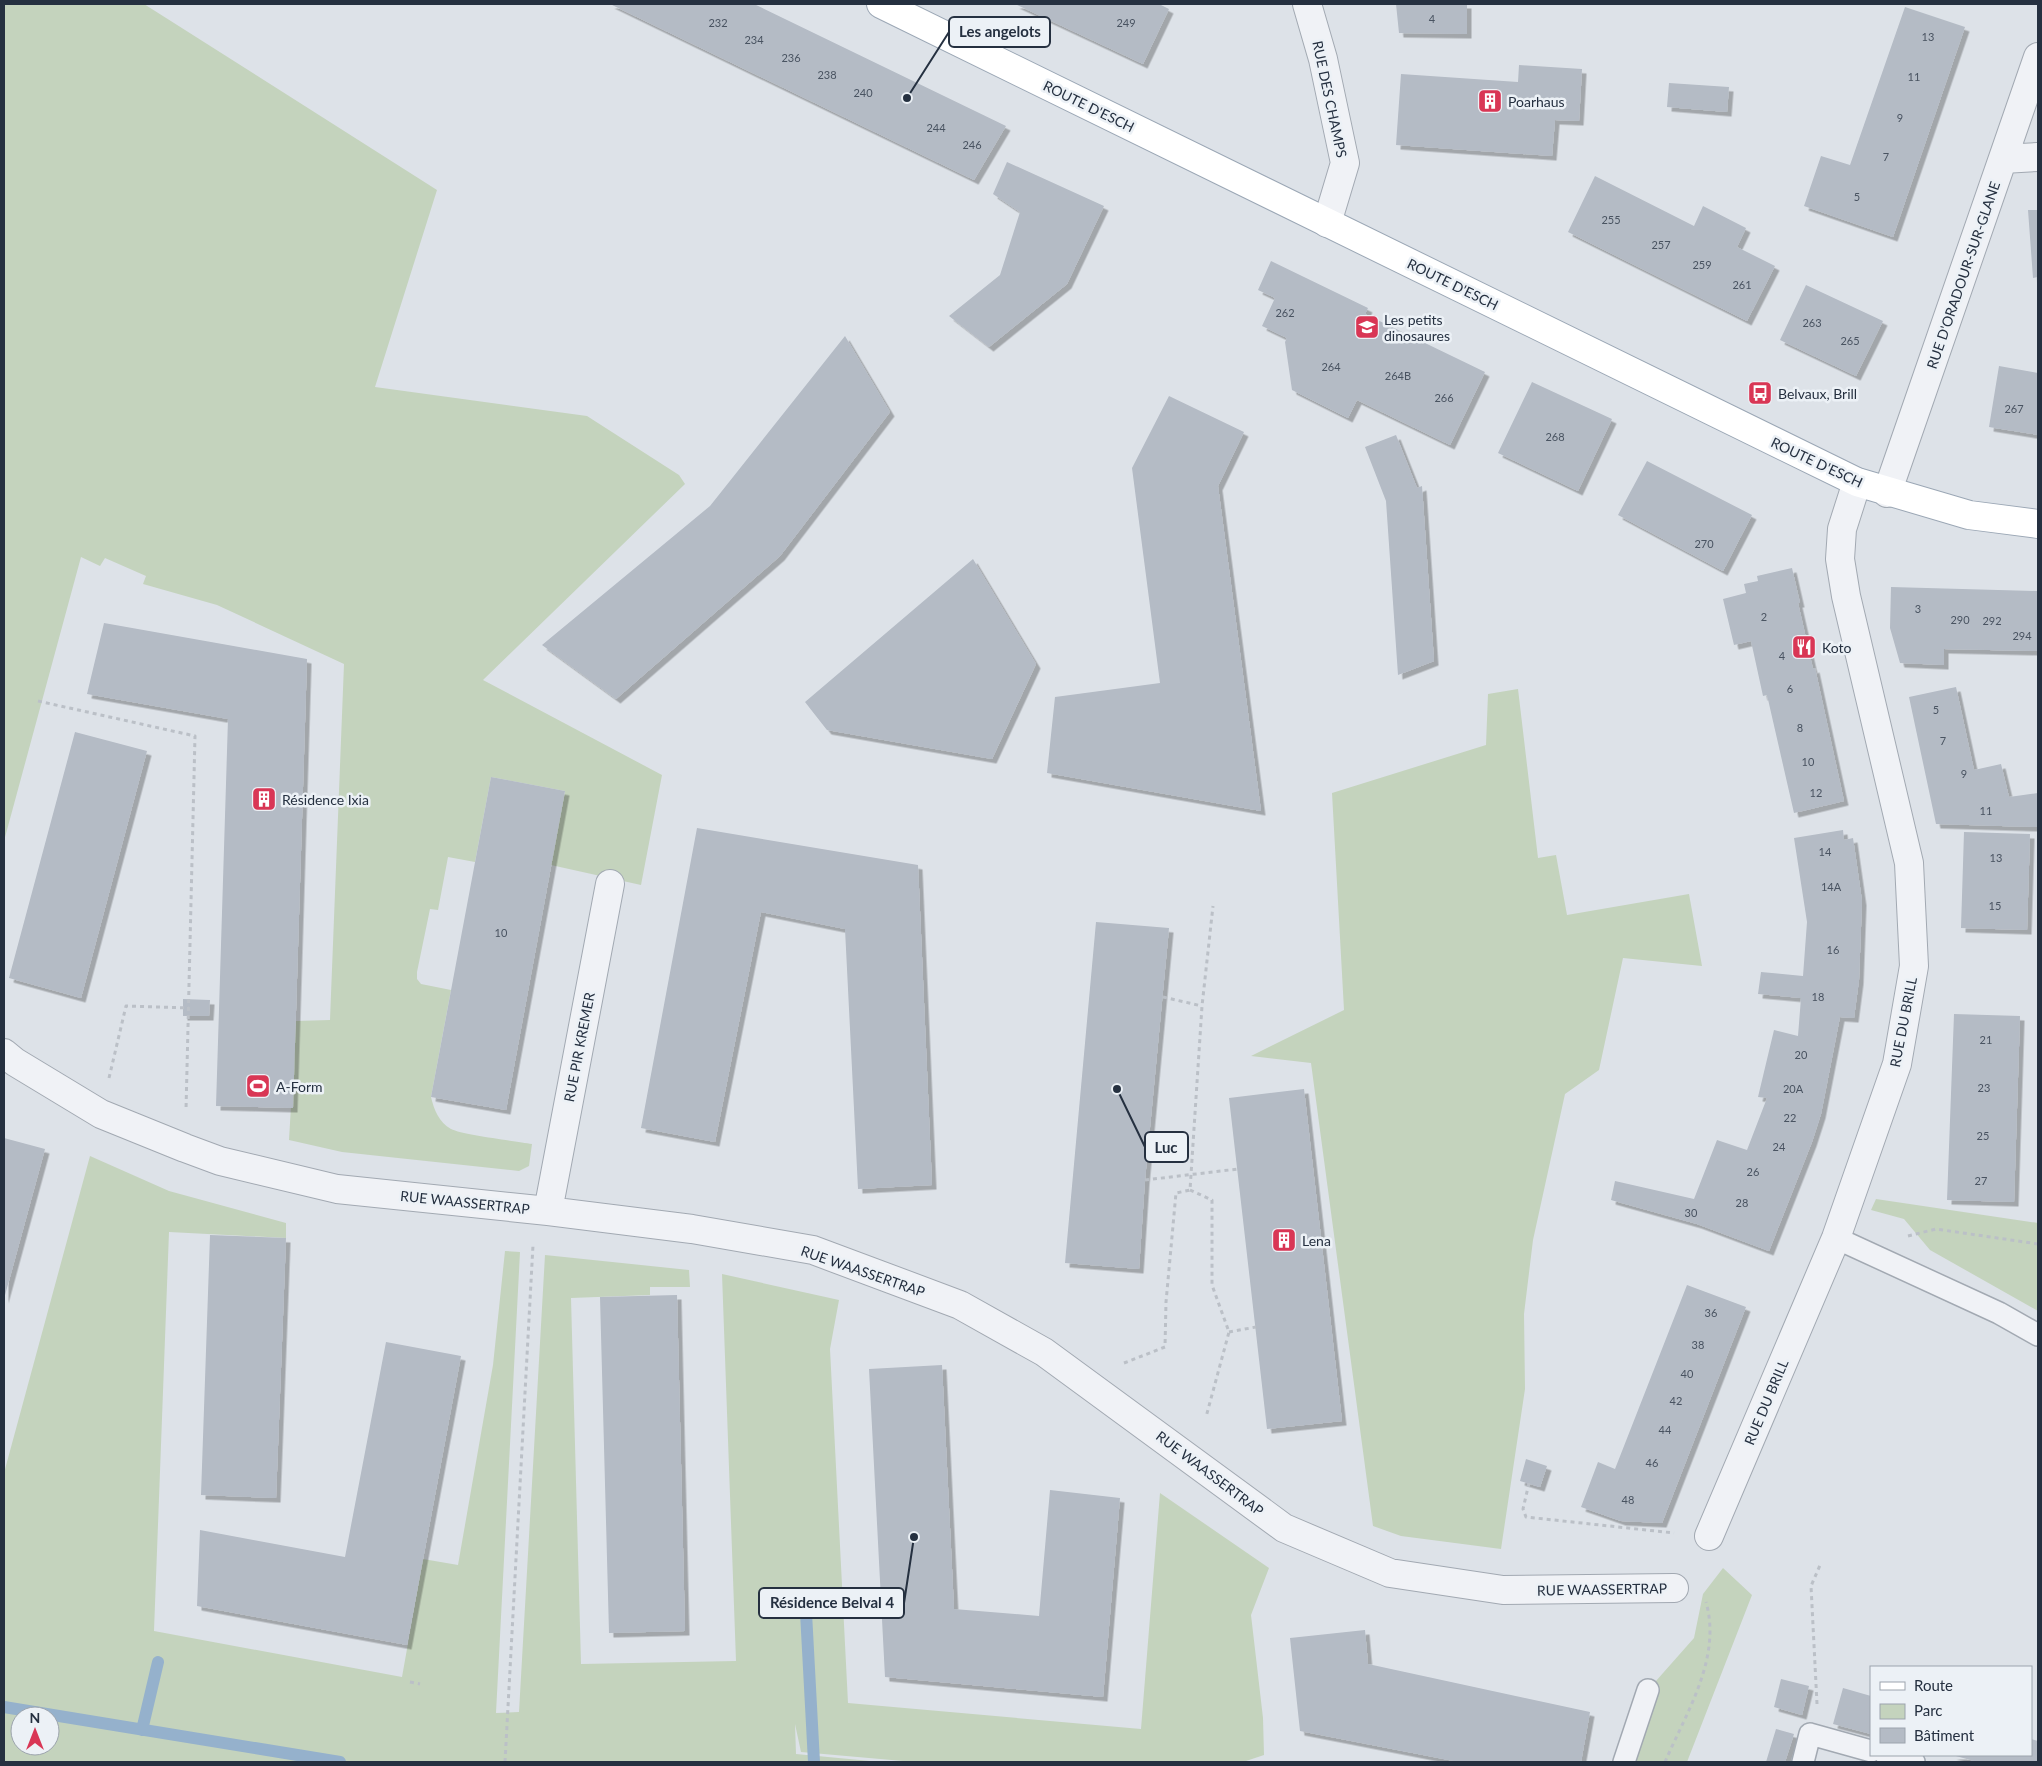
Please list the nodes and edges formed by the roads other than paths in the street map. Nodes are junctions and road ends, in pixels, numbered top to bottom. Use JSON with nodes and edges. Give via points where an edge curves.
{"nodes":[{"id":1,"x":881,"y":4,"type":"edge"},
{"id":2,"x":1307,"y":4,"type":"edge"},
{"id":3,"x":2038,"y":57,"type":"edge"},
{"id":4,"x":2038,"y":157,"type":"edge"},
{"id":5,"x":2003,"y":159,"type":"junction"},
{"id":6,"x":1327,"y":223,"type":"junction"},
{"id":7,"x":1856,"y":482,"type":"junction"},
{"id":8,"x":1887,"y":493,"type":"junction"},
{"id":9,"x":2038,"y":524,"type":"edge"},
{"id":10,"x":610,"y":884,"type":"dead end"},
{"id":11,"x":4,"y":1053,"type":"edge"},
{"id":12,"x":542,"y":1210,"type":"junction"},
{"id":13,"x":1836,"y":1238,"type":"junction"},
{"id":14,"x":2038,"y":1335,"type":"edge"},
{"id":15,"x":1709,"y":1536,"type":"road end"},
{"id":16,"x":1674,"y":1588,"type":"dead end"},
{"id":17,"x":1648,"y":1690,"type":"dead end"},
{"id":18,"x":1870,"y":1751,"type":"edge"},
{"id":19,"x":1890,"y":1756,"type":"edge"},
{"id":20,"x":1624,"y":1762,"type":"edge"},
{"id":21,"x":1802,"y":1762,"type":"edge"},
{"id":22,"x":1914,"y":1762,"type":"edge"}],
"edges":[{"from":1,"to":6,"type":"main road","name":"ROUTE D'ESCH"},
{"from":2,"to":6,"type":"street","name":"RUE DES CHAMPS","via":[[1324,59],[1345,163]]},
{"from":3,"to":5,"type":"street","name":"RUE D'ORADOUR-SUR-GLANE"},
{"from":4,"to":5,"type":"street"},
{"from":5,"to":8,"type":"street","name":"RUE D'ORADOUR-SUR-GLANE"},
{"from":6,"to":7,"type":"main road","name":"ROUTE D'ESCH"},
{"from":7,"to":8,"type":"main road","name":"ROUTE D'ESCH"},
{"from":7,"to":13,"type":"street","name":"RUE DU BRILL","via":[[1842,529],[1840,559],[1909,863],[1914,966],[1897,1064]]},
{"from":8,"to":9,"type":"main road","name":"ROUTE D'ESCH","via":[[1969,515]]},
{"from":10,"to":12,"type":"street","name":"RUE PIR KREMER"},
{"from":11,"to":12,"type":"street","name":"RUE WAASSERTRAP","via":[[101,1114],[220,1161],[337,1190]]},
{"from":12,"to":16,"type":"street","name":"RUE WAASSERTRAP","via":[[813,1250],[960,1305],[1044,1352],[1284,1528],[1390,1573],[1503,1590]]},
{"from":13,"to":14,"type":"lane","via":[[1999,1313]]},
{"from":13,"to":15,"type":"street","name":"RUE DU BRILL"},
{"from":17,"to":20,"type":"lane"},
{"from":18,"to":21,"type":"lane","via":[[1810,1734]]},
{"from":19,"to":22,"type":"lane"}]}
